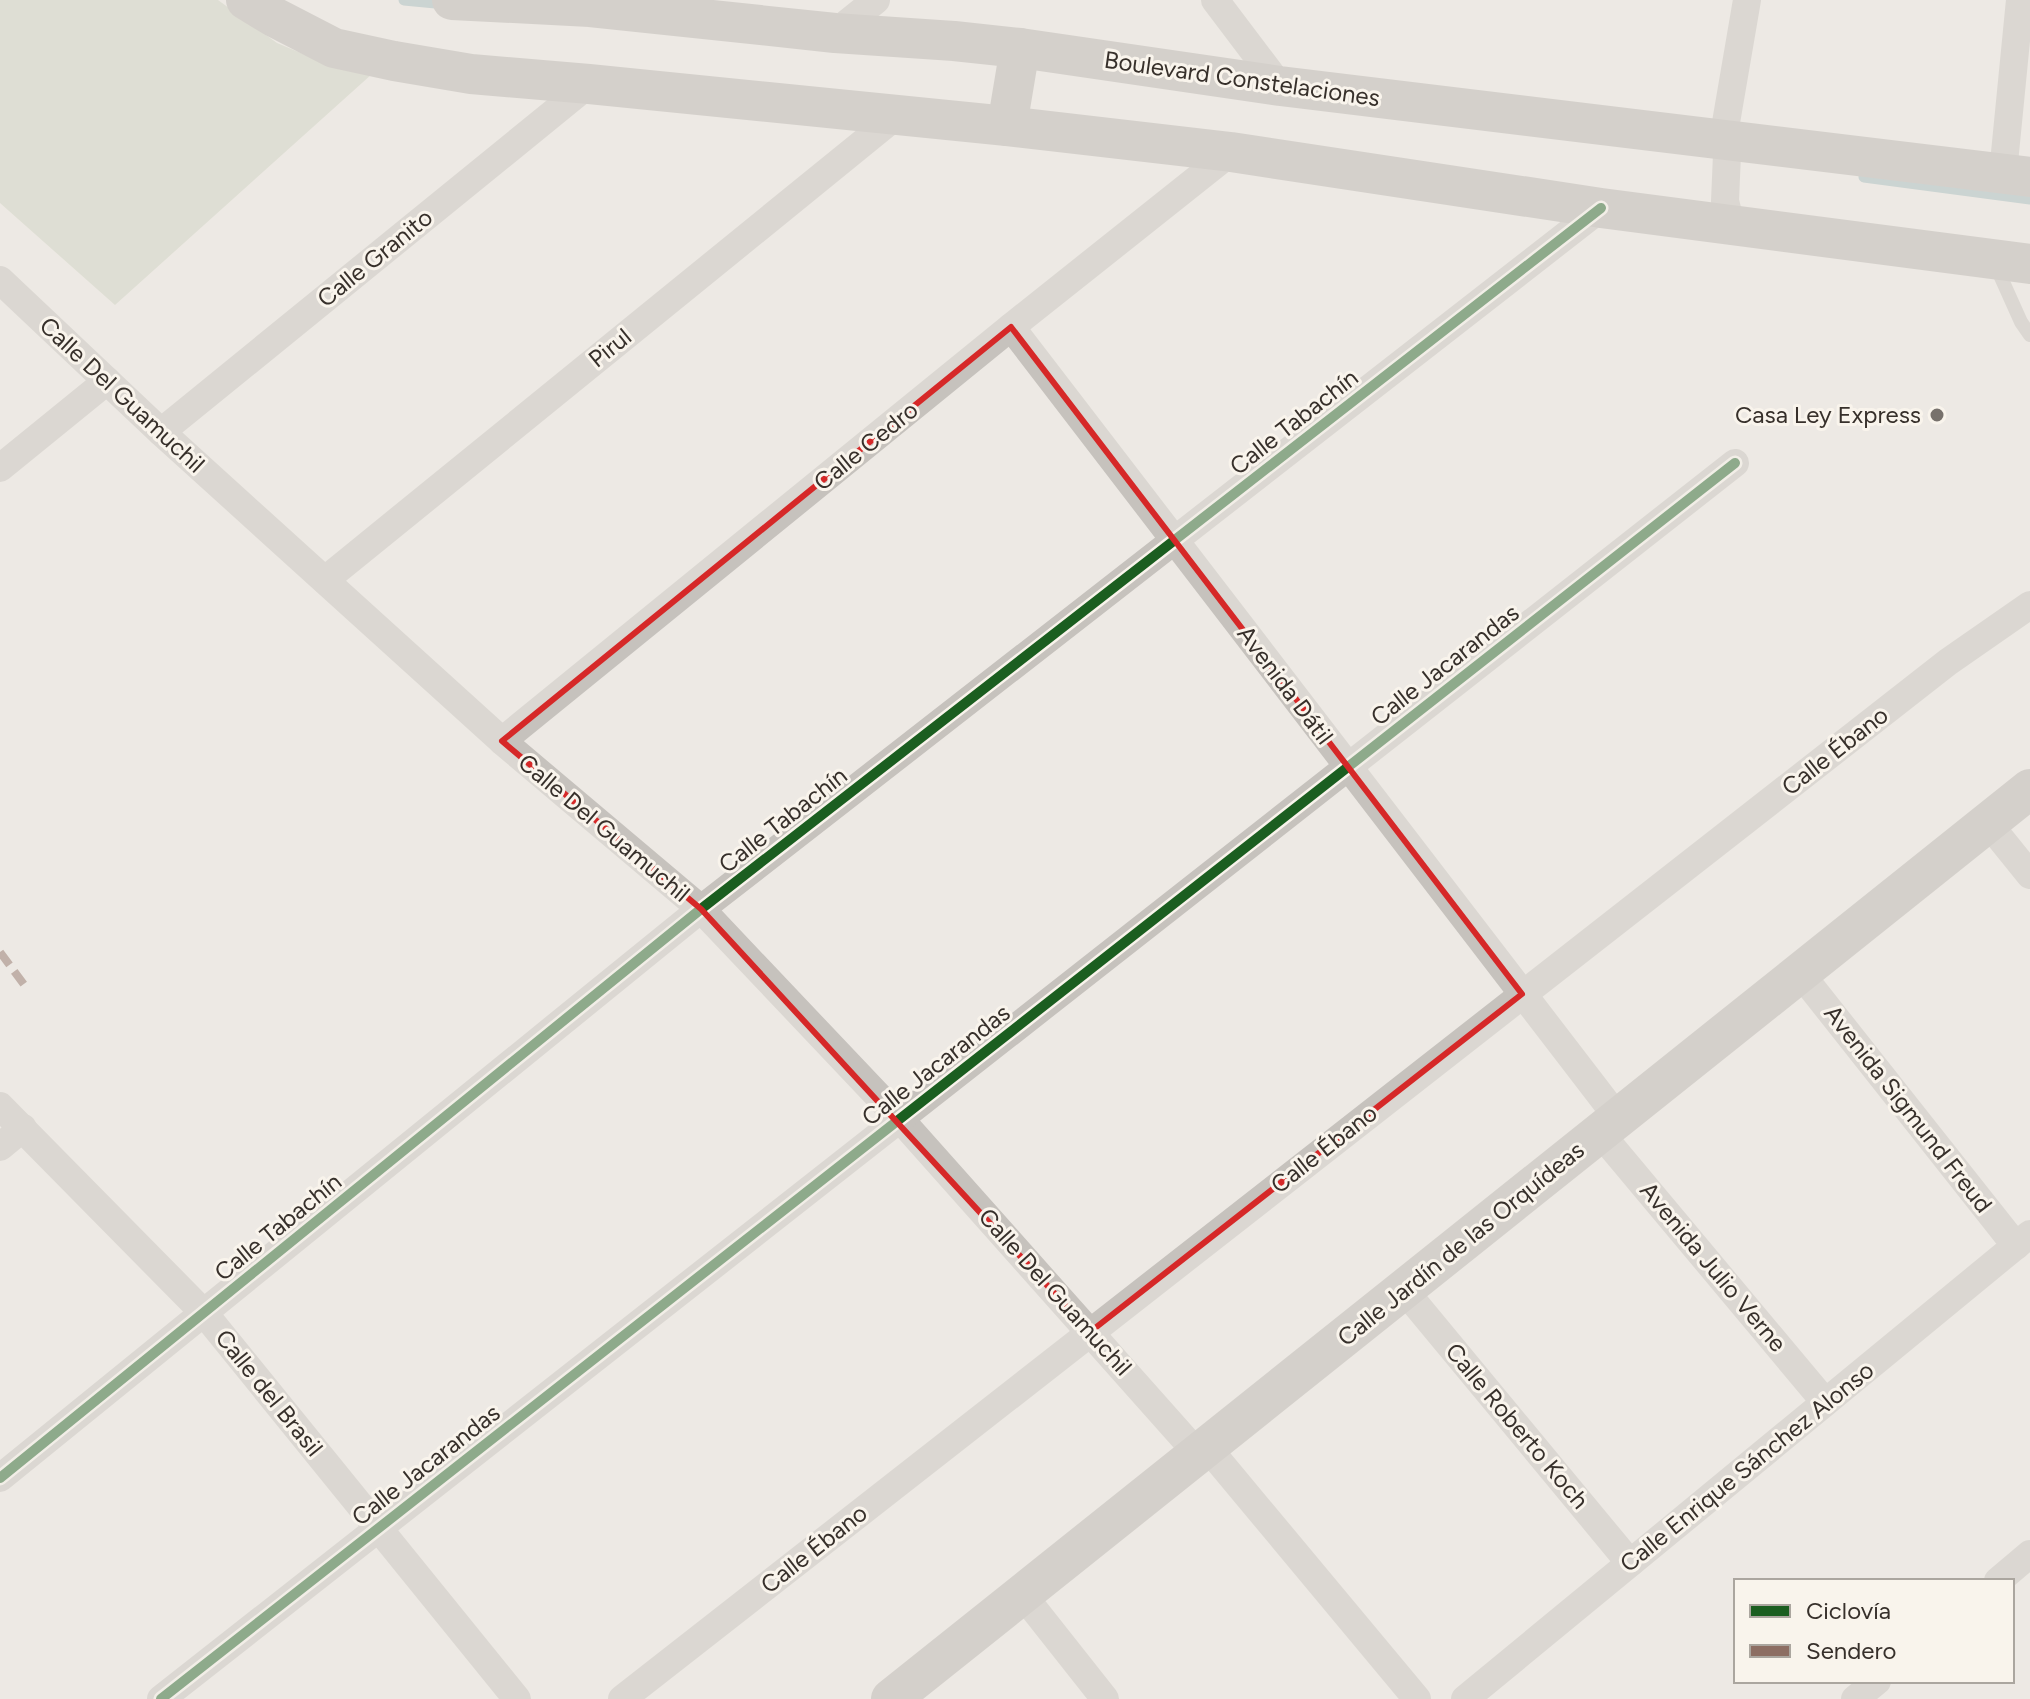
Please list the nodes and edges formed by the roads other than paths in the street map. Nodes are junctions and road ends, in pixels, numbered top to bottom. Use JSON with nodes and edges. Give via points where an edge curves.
{"nodes":[{"id":1,"x":246,"y":0,"type":"edge"},
{"id":2,"x":452,"y":0,"type":"edge"},
{"id":3,"x":876,"y":0,"type":"edge"},
{"id":4,"x":1215,"y":0,"type":"edge"},
{"id":5,"x":1747,"y":0,"type":"edge"},
{"id":6,"x":2020,"y":0,"type":"edge"},
{"id":7,"x":510,"y":2,"type":"edge"},
{"id":8,"x":835,"y":33,"type":"junction"},
{"id":9,"x":1020,"y":48,"type":"junction"},
{"id":10,"x":589,"y":84,"type":"junction"},
{"id":11,"x":1280,"y":86,"type":"junction"},
{"id":12,"x":896,"y":116,"type":"junction"},
{"id":13,"x":1007,"y":126,"type":"junction"},
{"id":14,"x":1725,"y":147,"type":"junction"},
{"id":15,"x":1231,"y":152,"type":"junction"},
{"id":16,"x":2016,"y":175,"type":"edge"},
{"id":17,"x":1601,"y":208,"type":"junction"},
{"id":18,"x":1728,"y":213,"type":"junction"},
{"id":19,"x":2012,"y":262,"type":"edge"},
{"id":20,"x":0,"y":280,"type":"edge"},
{"id":21,"x":1011,"y":327,"type":"junction"},
{"id":22,"x":2030,"y":335,"type":"edge"},
{"id":23,"x":107,"y":381,"type":"junction"},
{"id":24,"x":161,"y":432,"type":"junction"},
{"id":25,"x":1735,"y":463,"type":"dead end"},
{"id":26,"x":0,"y":468,"type":"edge"},
{"id":27,"x":1175,"y":540,"type":"junction"},
{"id":28,"x":325,"y":580,"type":"junction"},
{"id":29,"x":2030,"y":605,"type":"edge"},
{"id":30,"x":502,"y":741,"type":"junction"},
{"id":31,"x":1348,"y":767,"type":"junction"},
{"id":32,"x":2030,"y":789,"type":"edge"},
{"id":33,"x":1988,"y":823,"type":"junction"},
{"id":34,"x":2030,"y":875,"type":"edge"},
{"id":35,"x":701,"y":909,"type":"junction"},
{"id":36,"x":1800,"y":973,"type":"junction"},
{"id":37,"x":1522,"y":994,"type":"junction"},
{"id":38,"x":0,"y":1106,"type":"edge"},
{"id":39,"x":900,"y":1119,"type":"junction"},
{"id":40,"x":1609,"y":1126,"type":"junction"},
{"id":41,"x":23,"y":1128,"type":"junction"},
{"id":42,"x":0,"y":1147,"type":"edge"},
{"id":43,"x":2023,"y":1240,"type":"edge"},
{"id":44,"x":1404,"y":1290,"type":"junction"},
{"id":45,"x":204,"y":1313,"type":"junction"},
{"id":46,"x":1090,"y":1332,"type":"junction"},
{"id":47,"x":1825,"y":1402,"type":"junction"},
{"id":48,"x":1202,"y":1450,"type":"junction"},
{"id":49,"x":0,"y":1478,"type":"edge"},
{"id":50,"x":378,"y":1528,"type":"junction"},
{"id":51,"x":2030,"y":1554,"type":"edge"},
{"id":52,"x":1630,"y":1563,"type":"junction"},
{"id":53,"x":2000,"y":1579,"type":"edge"},
{"id":54,"x":1022,"y":1594,"type":"junction"},
{"id":55,"x":161,"y":1699,"type":"edge"},
{"id":56,"x":517,"y":1699,"type":"edge"},
{"id":57,"x":622,"y":1699,"type":"edge"},
{"id":58,"x":891,"y":1699,"type":"edge"},
{"id":59,"x":1105,"y":1699,"type":"edge"},
{"id":60,"x":1417,"y":1699,"type":"edge"},
{"id":61,"x":1465,"y":1699,"type":"edge"}],
"edges":[{"from":1,"to":10,"type":"street","via":[[334,48],[471,74]]},
{"from":2,"to":7,"type":"street","name":"Boulevard Constelaciones"},
{"from":3,"to":8,"type":"street"},
{"from":4,"to":11,"type":"street"},
{"from":5,"to":14,"type":"street"},
{"from":6,"to":16,"type":"street"},
{"from":7,"to":8,"type":"street","name":"Boulevard Constelaciones"},
{"from":8,"to":9,"type":"street","name":"Boulevard Constelaciones"},
{"from":9,"to":11,"type":"street","name":"Boulevard Constelaciones"},
{"from":9,"to":13,"type":"street"},
{"from":10,"to":12,"type":"street"},
{"from":10,"to":24,"type":"street","name":"Calle Granito"},
{"from":11,"to":14,"type":"street","name":"Boulevard Constelaciones"},
{"from":12,"to":13,"type":"street"},
{"from":12,"to":28,"type":"street","name":"Pirul"},
{"from":13,"to":15,"type":"street"},
{"from":14,"to":16,"type":"street","name":"Boulevard Constelaciones"},
{"from":14,"to":18,"type":"street"},
{"from":15,"to":17,"type":"street"},
{"from":15,"to":21,"type":"street","name":"Calle Cedro"},
{"from":17,"to":18,"type":"street"},
{"from":17,"to":27,"type":"street","name":"Calle Tabachín"},
{"from":18,"to":19,"type":"street"},
{"from":19,"to":22,"type":"lane","via":[[2000,279]]},
{"from":20,"to":23,"type":"street","name":"Calle Del Guamuchil"},
{"from":21,"to":27,"type":"street","name":"Avenida Dátil"},
{"from":21,"to":30,"type":"street","name":"Calle Cedro"},
{"from":23,"to":24,"type":"street","name":"Calle Del Guamuchil"},
{"from":23,"to":26,"type":"street"},
{"from":24,"to":28,"type":"street","name":"Calle Del Guamuchil"},
{"from":25,"to":31,"type":"street","name":"Calle Jacarandas"},
{"from":27,"to":31,"type":"street","name":"Avenida Dátil"},
{"from":27,"to":35,"type":"street","name":"Calle Tabachín"},
{"from":28,"to":30,"type":"street","name":"Calle Del Guamuchil"},
{"from":29,"to":37,"type":"street","name":"Calle Ébano","via":[[1948,662]]},
{"from":30,"to":35,"type":"street","name":"Calle Del Guamuchil"},
{"from":31,"to":37,"type":"street","name":"Avenida Dátil"},
{"from":31,"to":39,"type":"street","name":"Calle Jacarandas"},
{"from":32,"to":33,"type":"street","name":"Calle Jardín de las Orquídeas"},
{"from":33,"to":34,"type":"street"},
{"from":33,"to":36,"type":"street","name":"Calle Jardín de las Orquídeas"},
{"from":35,"to":39,"type":"street","name":"Calle Del Guamuchil"},
{"from":35,"to":45,"type":"street","name":"Calle Tabachín"},
{"from":36,"to":40,"type":"street","name":"Calle Jardín de las Orquídeas"},
{"from":36,"to":43,"type":"street","name":"Avenida Sigmund Freud"},
{"from":37,"to":40,"type":"street","name":"Avenida Dátil"},
{"from":37,"to":46,"type":"street","name":"Calle Ébano"},
{"from":38,"to":41,"type":"street","name":"Calle del Brasil"},
{"from":39,"to":46,"type":"street","name":"Calle Del Guamuchil"},
{"from":39,"to":50,"type":"street","name":"Calle Jacarandas"},
{"from":40,"to":44,"type":"street","name":"Calle Jardín de las Orquídeas"},
{"from":40,"to":47,"type":"street","name":"Avenida Julio Verne"},
{"from":41,"to":42,"type":"street"},
{"from":41,"to":45,"type":"street","name":"Calle del Brasil"},
{"from":43,"to":47,"type":"street","name":"Calle Enrique Sánchez Alonso"},
{"from":44,"to":48,"type":"street","name":"Calle Jardín de las Orquídeas"},
{"from":44,"to":52,"type":"street","name":"Calle Roberto Koch"},
{"from":45,"to":49,"type":"street","name":"Calle Tabachín"},
{"from":45,"to":50,"type":"street","name":"Calle del Brasil"},
{"from":46,"to":48,"type":"street","name":"Calle Del Guamuchil"},
{"from":46,"to":57,"type":"street","name":"Calle Ébano"},
{"from":47,"to":52,"type":"street","name":"Calle Enrique Sánchez Alonso"},
{"from":48,"to":54,"type":"street","name":"Calle Jardín de las Orquídeas"},
{"from":48,"to":60,"type":"street","name":"Calle Del Guamuchil"},
{"from":50,"to":55,"type":"street","name":"Calle Jacarandas"},
{"from":50,"to":56,"type":"street","name":"Calle del Brasil"},
{"from":51,"to":53,"type":"street"},
{"from":52,"to":61,"type":"street","name":"Calle Enrique Sánchez Alonso"},
{"from":54,"to":58,"type":"street","name":"Calle Jardín de las Orquídeas"},
{"from":54,"to":59,"type":"street"}]}
